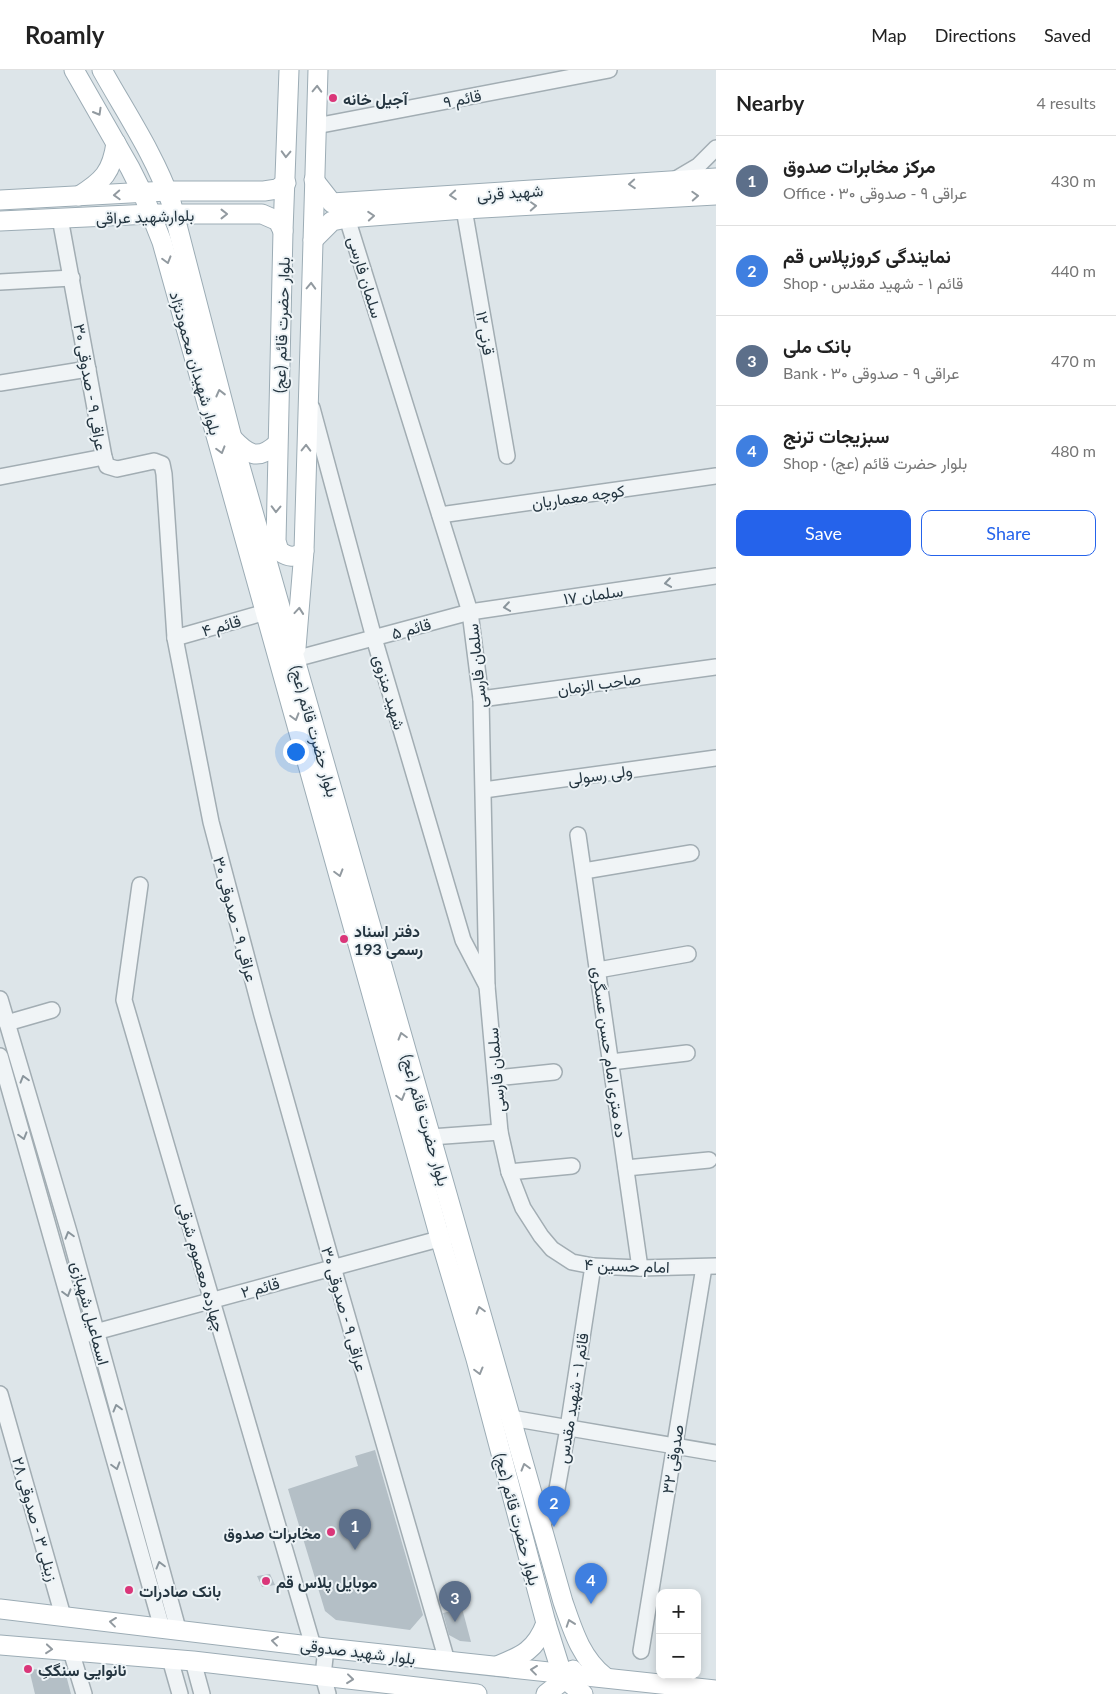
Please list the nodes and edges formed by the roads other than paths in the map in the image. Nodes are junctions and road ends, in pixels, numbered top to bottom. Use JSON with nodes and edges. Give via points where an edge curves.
{"nodes":[{"id":1,"x":74,"y":70,"type":"edge"},
{"id":2,"x":102,"y":70,"type":"edge"},
{"id":3,"x":289,"y":70,"type":"edge"},
{"id":4,"x":318,"y":70,"type":"edge"},
{"id":5,"x":609,"y":70,"type":"edge"},
{"id":6,"x":316,"y":126,"type":"junction"},
{"id":7,"x":116,"y":143,"type":"junction"},
{"id":8,"x":716,"y":148,"type":"edge"},
{"id":9,"x":716,"y":178,"type":"edge"},
{"id":10,"x":314,"y":180,"type":"junction"},
{"id":11,"x":668,"y":181,"type":"junction"},
{"id":12,"x":286,"y":182,"type":"junction"},
{"id":13,"x":167,"y":191,"type":"junction"},
{"id":14,"x":264,"y":191,"type":"junction"},
{"id":15,"x":143,"y":194,"type":"junction"},
{"id":16,"x":716,"y":195,"type":"edge"},
{"id":17,"x":79,"y":196,"type":"junction"},
{"id":18,"x":0,"y":200,"type":"edge"},
{"id":19,"x":464,"y":210,"type":"junction"},
{"id":20,"x":151,"y":214,"type":"junction"},
{"id":21,"x":174,"y":214,"type":"junction"},
{"id":22,"x":262,"y":214,"type":"junction"},
{"id":23,"x":337,"y":214,"type":"junction"},
{"id":24,"x":60,"y":218,"type":"junction"},
{"id":25,"x":0,"y":221,"type":"edge"},
{"id":26,"x":283,"y":231,"type":"junction"},
{"id":27,"x":312,"y":240,"type":"junction"},
{"id":28,"x":72,"y":278,"type":"junction"},
{"id":29,"x":0,"y":282,"type":"edge"},
{"id":30,"x":88,"y":368,"type":"junction"},
{"id":31,"x":0,"y":383,"type":"edge"},
{"id":32,"x":308,"y":392,"type":"junction"},
{"id":33,"x":232,"y":438,"type":"junction"},
{"id":34,"x":277,"y":444,"type":"junction"},
{"id":35,"x":507,"y":456,"type":"dead end"},
{"id":36,"x":104,"y":457,"type":"junction"},
{"id":37,"x":716,"y":476,"type":"edge"},
{"id":38,"x":0,"y":477,"type":"edge"},
{"id":39,"x":440,"y":515,"type":"junction"},
{"id":40,"x":304,"y":551,"type":"junction"},
{"id":41,"x":716,"y":576,"type":"edge"},
{"id":42,"x":266,"y":612,"type":"junction"},
{"id":43,"x":470,"y":612,"type":"junction"},
{"id":44,"x":175,"y":638,"type":"junction"},
{"id":45,"x":374,"y":638,"type":"junction"},
{"id":46,"x":288,"y":664,"type":"junction"},
{"id":47,"x":716,"y":667,"type":"edge"},
{"id":48,"x":481,"y":699,"type":"junction"},
{"id":49,"x":716,"y":758,"type":"edge"},
{"id":50,"x":484,"y":790,"type":"junction"},
{"id":51,"x":578,"y":835,"type":"dead end"},
{"id":52,"x":691,"y":853,"type":"dead end"},
{"id":53,"x":584,"y":871,"type":"junction"},
{"id":54,"x":140,"y":885,"type":"dead end"},
{"id":55,"x":688,"y":954,"type":"dead end"},
{"id":56,"x":598,"y":970,"type":"junction"},
{"id":57,"x":488,"y":986,"type":"junction"},
{"id":58,"x":0,"y":999,"type":"edge"},
{"id":59,"x":52,"y":1010,"type":"dead end"},
{"id":60,"x":7,"y":1023,"type":"junction"},
{"id":61,"x":687,"y":1053,"type":"dead end"},
{"id":62,"x":0,"y":1056,"type":"edge"},
{"id":63,"x":611,"y":1062,"type":"junction"},
{"id":64,"x":554,"y":1072,"type":"dead end"},
{"id":65,"x":496,"y":1078,"type":"junction"},
{"id":66,"x":500,"y":1132,"type":"junction"},
{"id":67,"x":431,"y":1137,"type":"junction"},
{"id":68,"x":709,"y":1160,"type":"dead end"},
{"id":69,"x":572,"y":1166,"type":"dead end"},
{"id":70,"x":626,"y":1168,"type":"junction"},
{"id":71,"x":509,"y":1172,"type":"junction"},
{"id":72,"x":449,"y":1236,"type":"junction"},
{"id":73,"x":593,"y":1266,"type":"junction"},
{"id":74,"x":710,"y":1266,"type":"edge"},
{"id":75,"x":333,"y":1267,"type":"junction"},
{"id":76,"x":640,"y":1268,"type":"junction"},
{"id":77,"x":212,"y":1300,"type":"junction"},
{"id":78,"x":96,"y":1332,"type":"junction"},
{"id":79,"x":79,"y":1336,"type":"junction"},
{"id":80,"x":0,"y":1394,"type":"edge"},
{"id":81,"x":511,"y":1418,"type":"junction"},
{"id":82,"x":568,"y":1428,"type":"junction"},
{"id":83,"x":674,"y":1446,"type":"junction"},
{"id":84,"x":716,"y":1453,"type":"edge"},
{"id":85,"x":542,"y":1528,"type":"junction"},
{"id":86,"x":0,"y":1609,"type":"edge"},
{"id":87,"x":64,"y":1616,"type":"junction"},
{"id":88,"x":546,"y":1623,"type":"junction"},
{"id":89,"x":170,"y":1628,"type":"junction"},
{"id":90,"x":0,"y":1645,"type":"edge"},
{"id":91,"x":320,"y":1647,"type":"junction"},
{"id":92,"x":581,"y":1650,"type":"junction"},
{"id":93,"x":71,"y":1651,"type":"junction"},
{"id":94,"x":641,"y":1651,"type":"dead end"},
{"id":95,"x":170,"y":1659,"type":"junction"},
{"id":96,"x":193,"y":1661,"type":"junction"},
{"id":97,"x":448,"y":1661,"type":"junction"},
{"id":98,"x":497,"y":1666,"type":"junction"},
{"id":99,"x":566,"y":1676,"type":"junction"},
{"id":100,"x":605,"y":1677,"type":"junction"},
{"id":101,"x":326,"y":1685,"type":"edge"},
{"id":102,"x":713,"y":1691,"type":"edge"},
{"id":103,"x":455,"y":1692,"type":"edge"},
{"id":104,"x":84,"y":1694,"type":"edge"},
{"id":105,"x":180,"y":1694,"type":"edge"},
{"id":106,"x":202,"y":1694,"type":"edge"},
{"id":107,"x":477,"y":1694,"type":"edge"},
{"id":108,"x":546,"y":1694,"type":"edge"},
{"id":109,"x":583,"y":1694,"type":"edge"}],
"edges":[{"from":1,"to":7,"type":"main road","name":"بلوار شهیدان محمودنژاد","one_way":true},
{"from":2,"to":13,"type":"main road","name":"بلوار شهیدان محمودنژاد"},
{"from":3,"to":12,"type":"main road","name":"بلوار حضرت قائم (عج)","one_way":true},
{"from":6,"to":4,"type":"main road","name":"بلوار حضرت قائم (عج)","one_way":true},
{"from":5,"to":6,"type":"street","name":"قائم ۹"},
{"from":6,"to":10,"type":"main road","name":"بلوار حضرت قائم (عج)"},
{"from":7,"to":15,"type":"main road","name":"بلوار شهیدان محمودنژاد"},
{"from":7,"to":17,"type":"main road","via":[[107,174]]},
{"from":8,"to":11,"type":"street","via":[[698,166]]},
{"from":9,"to":11,"type":"main road","name":"شهید قرنی"},
{"from":10,"to":23,"type":"main road"},
{"from":10,"to":27,"type":"main road","name":"بلوار حضرت قائم (عج)"},
{"from":11,"to":23,"type":"main road","name":"شهید قرنی","one_way":true},
{"from":12,"to":14,"type":"main road","name":"بلوارشهید عراقی","via":[[277,189]]},
{"from":12,"to":26,"type":"main road","name":"بلوار حضرت قائم (عج)"},
{"from":13,"to":14,"type":"main road","name":"بلوارشهید عراقی"},
{"from":13,"to":15,"type":"main road","name":"بلوارشهید عراقی"},
{"from":13,"to":21,"type":"main road","name":"بلوار شهیدان محمودنژاد"},
{"from":14,"to":22,"type":"main road","via":[[274,199],[274,206]]},
{"from":15,"to":17,"type":"main road","name":"بلوارشهید عراقی","one_way":true},
{"from":15,"to":20,"type":"main road","name":"بلوار شهیدان محمودنژاد"},
{"from":19,"to":16,"type":"main road","name":"شهید قرنی","one_way":true},
{"from":17,"to":18,"type":"main road","name":"بلوارشهید عراقی"},
{"from":23,"to":19,"type":"main road","name":"شهید قرنی","one_way":true},
{"from":19,"to":35,"type":"street","name":"قرنی ۱۲"},
{"from":20,"to":21,"type":"main road","name":"بلوارشهید عراقی"},
{"from":20,"to":24,"type":"main road","name":"بلوارشهید عراقی"},
{"from":20,"to":42,"type":"main road","name":"بلوار شهیدان محمودنژاد","one_way":true,"via":[[165,252]]},
{"from":21,"to":22,"type":"main road","name":"بلوارشهید عراقی","one_way":true},
{"from":33,"to":21,"type":"main road","name":"بلوار شهیدان محمودنژاد","one_way":true},
{"from":22,"to":26,"type":"main road","via":[[278,221]]},
{"from":23,"to":27,"type":"main road"},
{"from":23,"to":39,"type":"street","name":"سلمان فارسی"},
{"from":24,"to":25,"type":"main road","name":"بلوارشهید عراقی"},
{"from":24,"to":28,"type":"street","name":"عراقی ۹ - صدوقی ۳۰"},
{"from":26,"to":34,"type":"main road","name":"بلوار حضرت قائم (عج)"},
{"from":32,"to":27,"type":"main road","name":"بلوار حضرت قائم (عج)","one_way":true},
{"from":28,"to":29,"type":"street"},
{"from":28,"to":30,"type":"street","name":"عراقی ۹ - صدوقی ۳۰"},
{"from":30,"to":31,"type":"street"},
{"from":30,"to":36,"type":"street","name":"عراقی ۹ - صدوقی ۳۰"},
{"from":40,"to":32,"type":"main road","name":"بلوار حضرت قائم (عج)","one_way":true},
{"from":32,"to":45,"type":"street","name":"شهید منزوی"},
{"from":33,"to":34,"type":"main road","via":[[243,449],[258,455]]},
{"from":33,"to":46,"type":"main road","name":"بلوار شهیدان محمودنژاد"},
{"from":34,"to":40,"type":"main road","name":"بلوار حضرت قائم (عج)","one_way":true,"via":[[276,541],[279,551],[288,557],[298,556]]},
{"from":36,"to":38,"type":"street"},
{"from":36,"to":44,"type":"street","name":"عراقی ۹ - صدوقی ۳۰","via":[[107,466],[117,469],[154,461],[162,464]]},
{"from":37,"to":39,"type":"street","name":"کوچه معماریان"},
{"from":39,"to":43,"type":"street","name":"سلمان فارسی"},
{"from":46,"to":40,"type":"main road","name":"بلوار حضرت قائم (عج)","one_way":true},
{"from":41,"to":43,"type":"street","name":"سلمان ۱۷","one_way":true},
{"from":42,"to":44,"type":"street","name":"قائم ۴"},
{"from":42,"to":46,"type":"main road","name":"بلوار شهیدان محمودنژاد"},
{"from":43,"to":45,"type":"street","name":"قائم ۵"},
{"from":43,"to":48,"type":"street","name":"سلمان فارسی"},
{"from":44,"to":75,"type":"street","name":"عراقی ۹ - صدوقی ۳۰","via":[[211,822]]},
{"from":45,"to":46,"type":"street","name":"قائم ۵"},
{"from":45,"to":57,"type":"street","name":"شهید منزوی","via":[[463,940]]},
{"from":67,"to":46,"type":"main road","name":"بلوار حضرت قائم (عج)","one_way":true},
{"from":46,"to":72,"type":"main road","name":"بلوار حضرت قائم (عج)","one_way":true},
{"from":47,"to":48,"type":"street","name":"صاحب الزمان"},
{"from":48,"to":50,"type":"street","name":"سلمان فارسی"},
{"from":49,"to":50,"type":"street","name":"ولی رسولی"},
{"from":50,"to":57,"type":"street","name":"سلمان فارسی"},
{"from":51,"to":53,"type":"street","name":"ده متری امام حسن عسگری"},
{"from":52,"to":53,"type":"street"},
{"from":53,"to":56,"type":"street","name":"ده متری امام حسن عسگری"},
{"from":54,"to":77,"type":"street","name":"چهارده معصوم شرقی","via":[[124,1000]]},
{"from":55,"to":56,"type":"street"},
{"from":56,"to":63,"type":"street","name":"ده متری امام حسن عسگری"},
{"from":57,"to":65,"type":"street","name":"سلمان فارسی"},
{"from":58,"to":60,"type":"street","name":"اسماعیل شهبازی"},
{"from":59,"to":60,"type":"street"},
{"from":78,"to":60,"type":"street","name":"اسماعیل شهبازی","one_way":true},
{"from":61,"to":63,"type":"street"},
{"from":62,"to":79,"type":"street","name":"اسماعیل شهبازی","one_way":true},
{"from":63,"to":70,"type":"street","name":"ده متری امام حسن عسگری"},
{"from":64,"to":65,"type":"street"},
{"from":65,"to":66,"type":"street","name":"سلمان فارسی"},
{"from":66,"to":67,"type":"street"},
{"from":66,"to":71,"type":"street","name":"امام حسین ۴"},
{"from":67,"to":72,"type":"main road","name":"بلوار حضرت قائم (عج)"},
{"from":68,"to":70,"type":"street"},
{"from":69,"to":71,"type":"street"},
{"from":70,"to":76,"type":"street","name":"ده متری امام حسن عسگری"},
{"from":71,"to":73,"type":"street","name":"امام حسین ۴","via":[[523,1208],[552,1249],[572,1262]]},
{"from":72,"to":75,"type":"street","name":"قائم ۲"},
{"from":81,"to":72,"type":"main road","name":"بلوار حضرت قائم (عج)","one_way":true},
{"from":72,"to":88,"type":"main road","name":"بلوار حضرت قائم (عج)","one_way":true,"via":[[476,1359]]},
{"from":73,"to":76,"type":"street","name":"امام حسین ۴"},
{"from":73,"to":82,"type":"street","name":"قائم ۱ - شهید مقدس"},
{"from":74,"to":76,"type":"street","name":"امام حسین ۴"},
{"from":74,"to":83,"type":"street","name":"صدوقی ۳۲"},
{"from":75,"to":77,"type":"street","name":"قائم ۲"},
{"from":75,"to":97,"type":"street","name":"عراقی ۹ - صدوقی ۳۰"},
{"from":77,"to":78,"type":"street","name":"قائم ۲"},
{"from":77,"to":91,"type":"street","name":"چهارده معصوم شرقی"},
{"from":78,"to":79,"type":"street","name":"قائم ۲"},
{"from":89,"to":78,"type":"street","name":"اسماعیل شهبازی","one_way":true},
{"from":79,"to":89,"type":"street","name":"اسماعیل شهبازی","one_way":true},
{"from":80,"to":87,"type":"street","name":"زینلی ۳ - صدوقی ۲۸"},
{"from":81,"to":82,"type":"street"},
{"from":85,"to":81,"type":"main road","name":"بلوار حضرت قائم (عج)","one_way":true},
{"from":82,"to":83,"type":"street"},
{"from":82,"to":85,"type":"street","name":"قائم ۱ - شهید مقدس","via":[[557,1489]]},
{"from":83,"to":84,"type":"street"},
{"from":83,"to":94,"type":"street","name":"صدوقی ۳۲"},
{"from":92,"to":85,"type":"main road","name":"بلوار حضرت قائم (عج)","one_way":true,"via":[[563,1602]]},
{"from":86,"to":87,"type":"main road","name":"بلوار شهید صدوقی"},
{"from":89,"to":87,"type":"main road","name":"بلوار شهید صدوقی","one_way":true},
{"from":88,"to":98,"type":"main road","via":[[532,1648]]},
{"from":88,"to":99,"type":"main road","name":"بلوار حضرت قائم (عج)"},
{"from":91,"to":89,"type":"main road","name":"بلوار شهید صدوقی","one_way":true},
{"from":90,"to":93,"type":"main road","name":"بلوار شهید صدوقی","one_way":true},
{"from":91,"to":97,"type":"main road","name":"بلوار شهید صدوقی"},
{"from":91,"to":101,"type":"street"},
{"from":92,"to":99,"type":"main road","via":[[576,1665]]},
{"from":92,"to":100,"type":"main road","name":"بلوار حضرت قائم (عج)","via":[[590,1664]]},
{"from":93,"to":95,"type":"main road","name":"بلوار شهید صدوقی"},
{"from":93,"to":104,"type":"street"},
{"from":95,"to":96,"type":"main road","name":"بلوار شهید صدوقی"},
{"from":95,"to":105,"type":"street"},
{"from":96,"to":101,"type":"main road","name":"بلوار شهید صدوقی"},
{"from":96,"to":106,"type":"street"},
{"from":97,"to":98,"type":"main road","name":"بلوار شهید صدوقی"},
{"from":99,"to":98,"type":"main road","name":"بلوار شهید صدوقی","one_way":true},
{"from":99,"to":100,"type":"main road","name":"بلوار شهید صدوقی"},
{"from":99,"to":108,"type":"main road"},
{"from":99,"to":109,"type":"main road"},
{"from":100,"to":102,"type":"main road","name":"بلوار شهید صدوقی"},
{"from":101,"to":103,"type":"main road","name":"بلوار شهید صدوقی","one_way":true},
{"from":103,"to":107,"type":"main road","name":"بلوار شهید صدوقی"}]}
